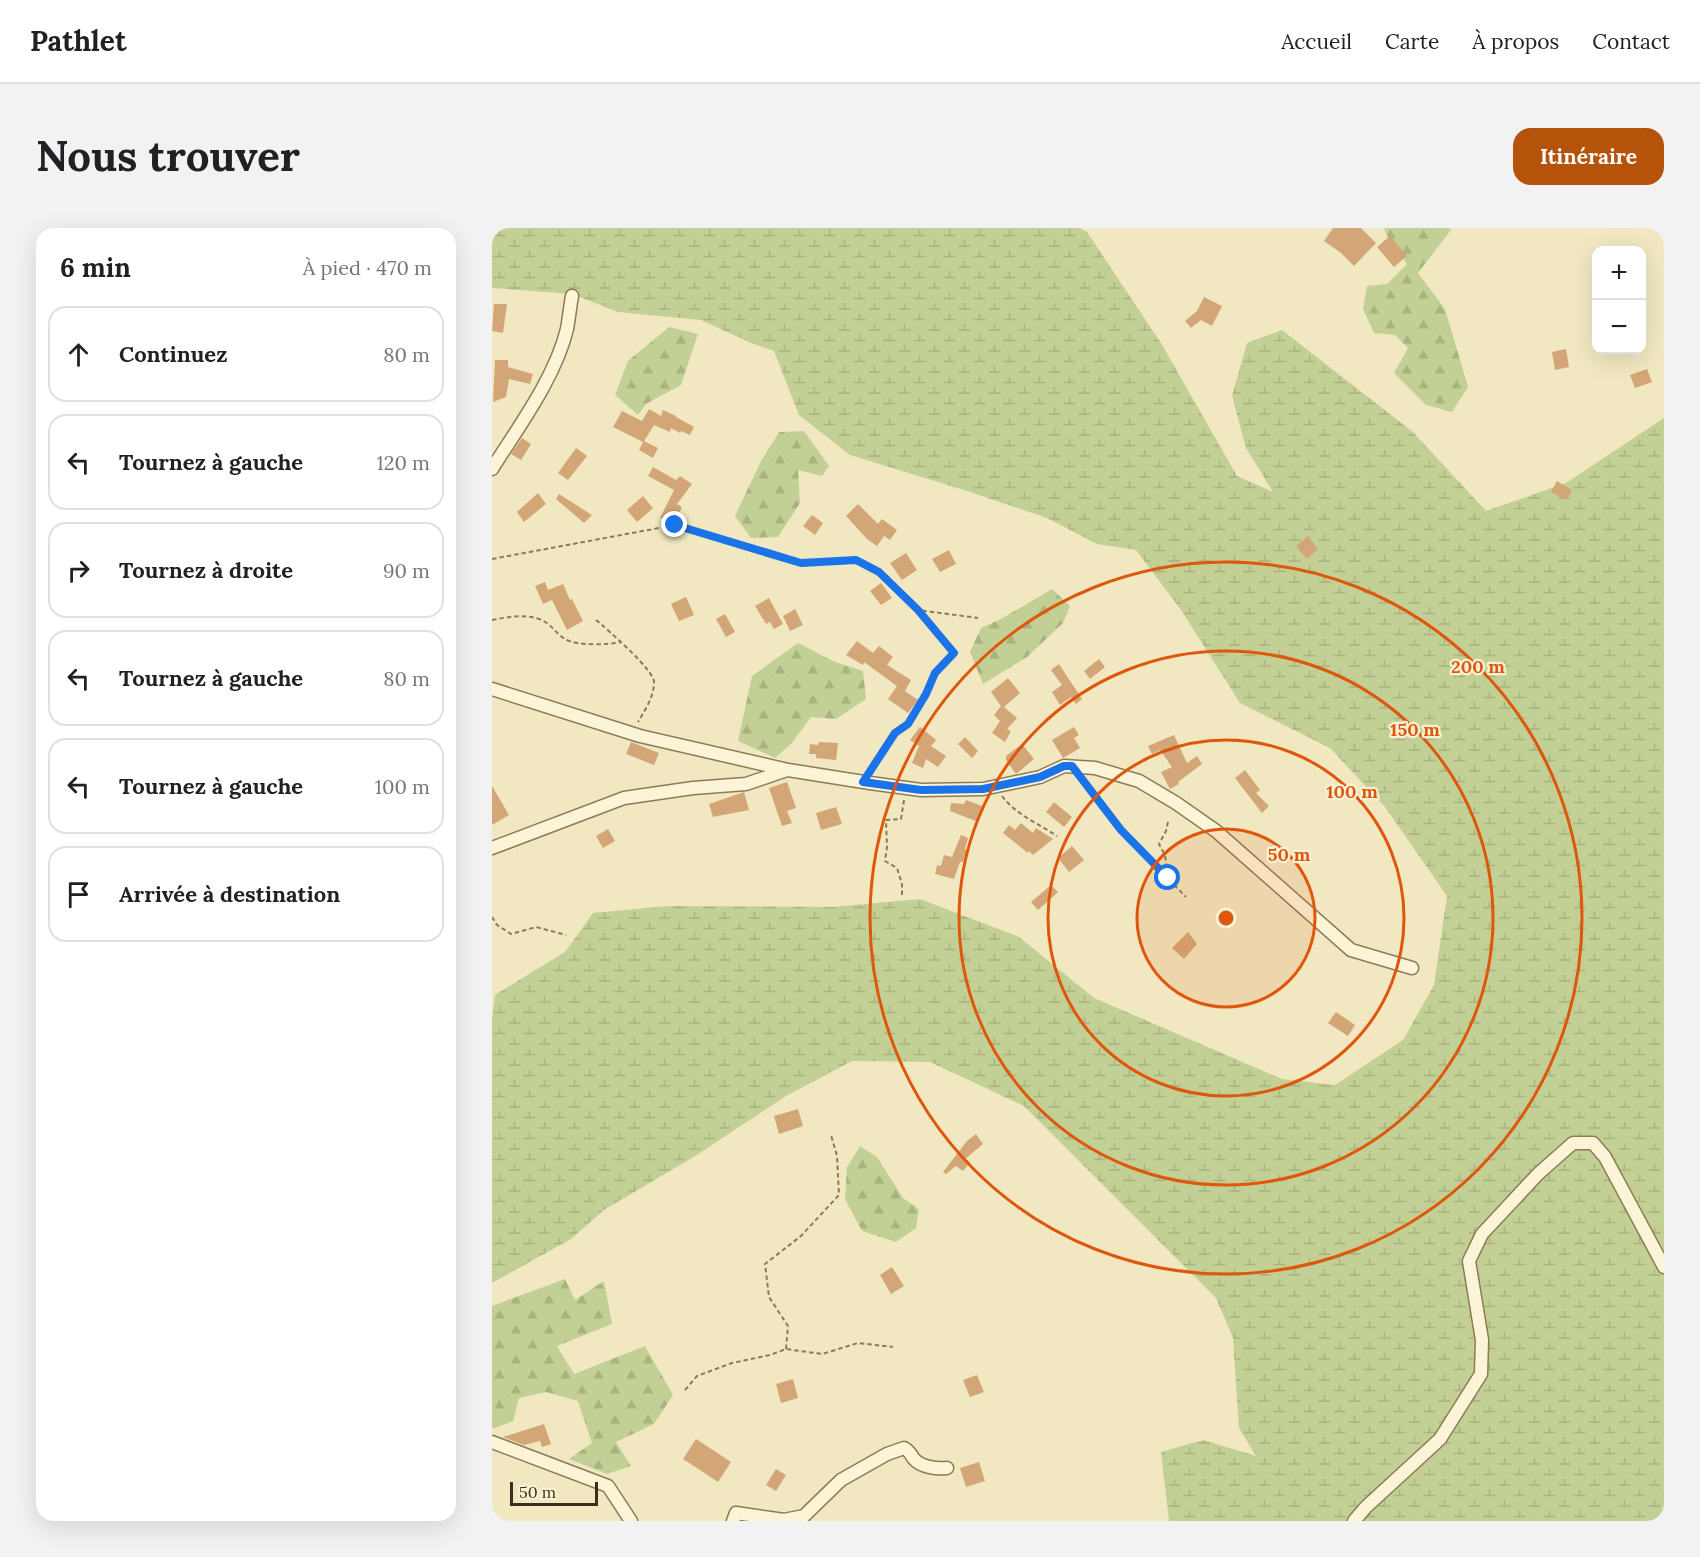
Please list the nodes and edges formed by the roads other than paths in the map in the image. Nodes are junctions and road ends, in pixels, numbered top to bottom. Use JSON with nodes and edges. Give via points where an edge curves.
{"nodes":[{"id":1,"x":572,"y":296,"type":"dead end"},
{"id":2,"x":492,"y":469,"type":"edge"},
{"id":3,"x":492,"y":689,"type":"edge"},
{"id":4,"x":788,"y":770,"type":"junction"},
{"id":5,"x":492,"y":848,"type":"edge"},
{"id":6,"x":1412,"y":968,"type":"dead end"},
{"id":7,"x":1664,"y":1267,"type":"edge"},
{"id":8,"x":492,"y":1442,"type":"edge"},
{"id":9,"x":947,"y":1468,"type":"dead end"},
{"id":10,"x":631,"y":1521,"type":"edge"},
{"id":11,"x":733,"y":1521,"type":"edge"},
{"id":12,"x":1354,"y":1521,"type":"edge"}],
"edges":[{"from":1,"to":2,"type":"street","via":[[567,329],[550,370]]},
{"from":3,"to":4,"type":"street","via":[[640,736]]},
{"from":4,"to":5,"type":"street","via":[[746,784],[624,798]]},
{"from":4,"to":6,"type":"street","via":[[921,790],[983,789],[1040,777],[1064,766],[1095,768],[1139,781],[1216,831],[1351,950]]},
{"from":7,"to":12,"type":"street","via":[[1605,1158],[1593,1143],[1573,1143],[1482,1234],[1469,1261],[1482,1340],[1481,1374],[1440,1439]]},
{"from":8,"to":10,"type":"street","via":[[608,1486]]},
{"from":9,"to":11,"type":"street","via":[[937,1469],[915,1461],[904,1448],[841,1480],[804,1516],[784,1520],[736,1513]]}]}
